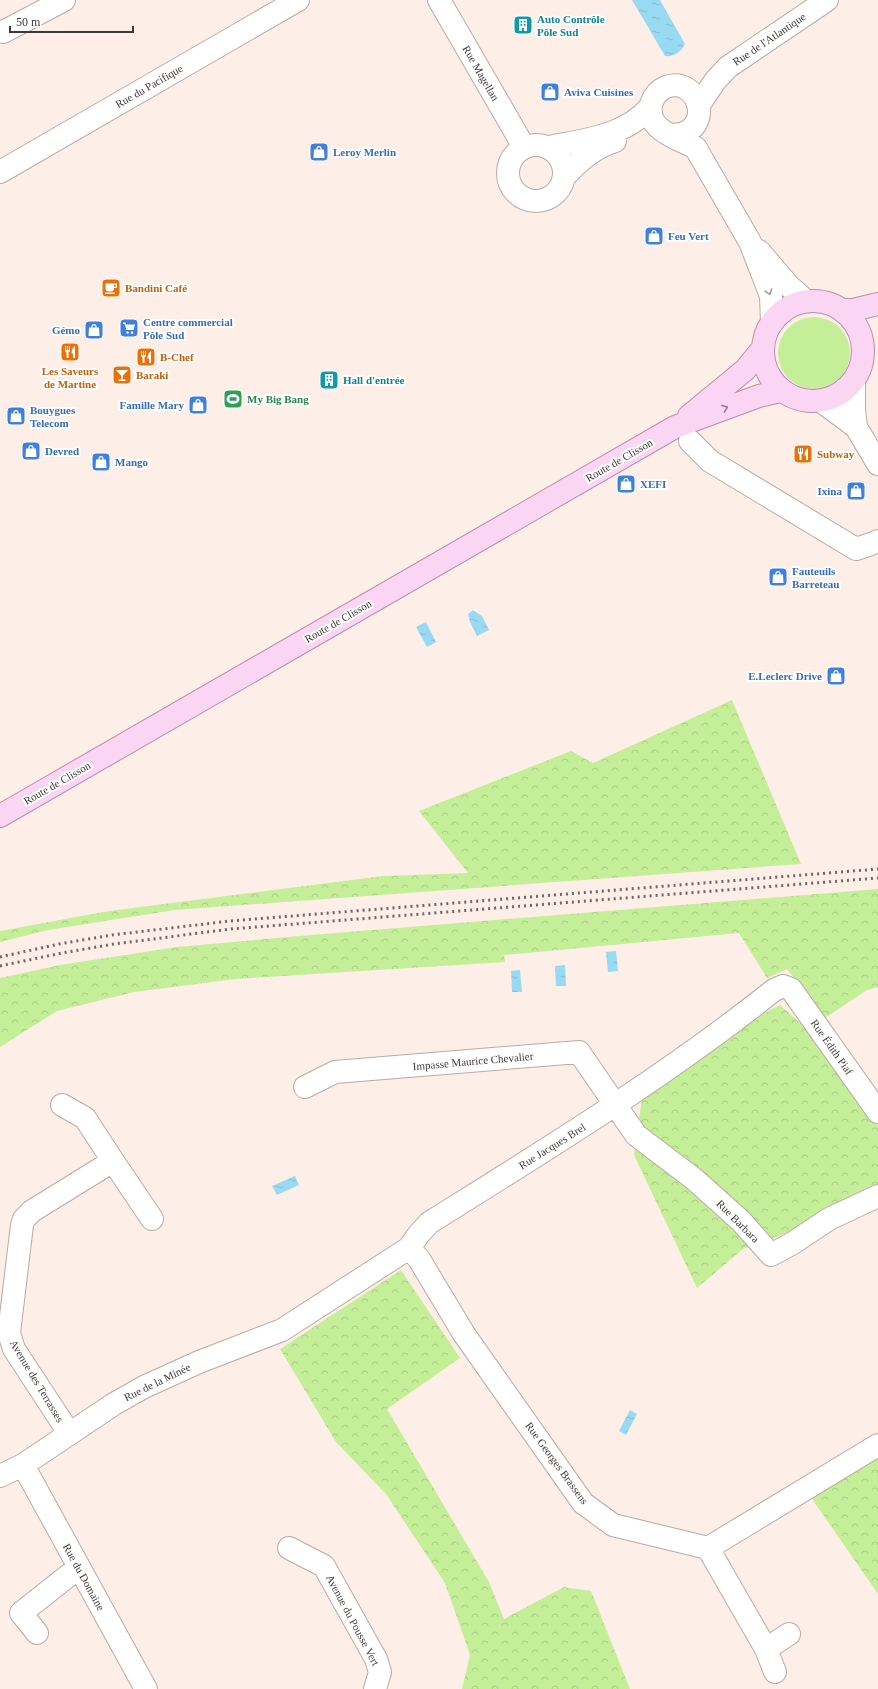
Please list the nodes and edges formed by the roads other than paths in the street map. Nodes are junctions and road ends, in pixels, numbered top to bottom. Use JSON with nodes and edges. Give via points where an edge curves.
{"nodes":[{"id":1,"x":64,"y":0,"type":"edge"},
{"id":2,"x":298,"y":0,"type":"edge"},
{"id":3,"x":439,"y":0,"type":"edge"},
{"id":4,"x":827,"y":0,"type":"edge"},
{"id":5,"x":3,"y":32,"type":"dead end"},
{"id":6,"x":695,"y":102,"type":"junction"},
{"id":7,"x":650,"y":107,"type":"junction"},
{"id":8,"x":666,"y":133,"type":"junction"},
{"id":9,"x":524,"y":147,"type":"junction"},
{"id":10,"x":549,"y":147,"type":"junction"},
{"id":11,"x":696,"y":148,"type":"junction"},
{"id":12,"x":0,"y":172,"type":"edge"},
{"id":13,"x":564,"y":177,"type":"junction"},
{"id":14,"x":750,"y":242,"type":"junction"},
{"id":15,"x":806,"y":301,"type":"junction"},
{"id":16,"x":878,"y":304,"type":"edge"},
{"id":17,"x":843,"y":310,"type":"junction"},
{"id":18,"x":772,"y":323,"type":"junction"},
{"id":19,"x":878,"y":340,"type":"edge"},
{"id":20,"x":763,"y":348,"type":"junction"},
{"id":21,"x":864,"y":356,"type":"junction"},
{"id":22,"x":854,"y":382,"type":"junction"},
{"id":23,"x":781,"y":391,"type":"junction"},
{"id":24,"x":821,"y":401,"type":"junction"},
{"id":25,"x":856,"y":427,"type":"junction"},
{"id":26,"x":682,"y":434,"type":"junction"},
{"id":27,"x":878,"y":464,"type":"edge"},
{"id":28,"x":878,"y":541,"type":"edge"},
{"id":29,"x":0,"y":816,"type":"edge"},
{"id":30,"x":783,"y":986,"type":"joint"},
{"id":31,"x":305,"y":1087,"type":"dead end"},
{"id":32,"x":62,"y":1105,"type":"dead end"},
{"id":33,"x":616,"y":1106,"type":"junction"},
{"id":34,"x":878,"y":1112,"type":"edge"},
{"id":35,"x":113,"y":1160,"type":"junction"},
{"id":36,"x":878,"y":1196,"type":"edge"},
{"id":37,"x":152,"y":1219,"type":"dead end"},
{"id":38,"x":409,"y":1248,"type":"junction"},
{"id":39,"x":9,"y":1272,"type":"edge"},
{"id":40,"x":323,"y":1304,"type":"joint"},
{"id":41,"x":69,"y":1433,"type":"junction"},
{"id":42,"x":878,"y":1445,"type":"edge"},
{"id":43,"x":23,"y":1465,"type":"junction"},
{"id":44,"x":0,"y":1476,"type":"edge"},
{"id":45,"x":288,"y":1548,"type":"dead end"},
{"id":46,"x":708,"y":1548,"type":"junction"},
{"id":47,"x":78,"y":1568,"type":"junction"},
{"id":48,"x":36,"y":1633,"type":"dead end"},
{"id":49,"x":789,"y":1634,"type":"dead end"},
{"id":50,"x":766,"y":1649,"type":"junction"},
{"id":51,"x":775,"y":1672,"type":"dead end"},
{"id":52,"x":146,"y":1689,"type":"edge"},
{"id":53,"x":375,"y":1689,"type":"edge"}],
"edges":[{"from":1,"to":5,"type":"street"},
{"from":2,"to":12,"type":"street","name":"Rue du Pacifique"},
{"from":3,"to":9,"type":"street","name":"Rue Magellan"},
{"from":4,"to":6,"type":"street","name":"Rue de l'Atlantique","via":[[728,67]]},
{"from":6,"to":7,"type":"street","via":[[682,87],[674,86],[658,92]]},
{"from":6,"to":8,"type":"street","via":[[694,125],[684,133]]},
{"from":6,"to":11,"type":"street"},
{"from":7,"to":8,"type":"street","via":[[654,124]]},
{"from":7,"to":10,"type":"street","via":[[630,124],[612,132]]},
{"from":8,"to":11,"type":"street"},
{"from":8,"to":13,"type":"street","via":[[626,138],[593,150]]},
{"from":9,"to":10,"type":"street","via":[[536,144]]},
{"from":9,"to":13,"type":"street","via":[[515,153],[509,162],[508,173],[515,192],[535,201],[547,199],[559,190]]},
{"from":10,"to":13,"type":"street","via":[[562,160]]},
{"from":11,"to":14,"type":"street"},
{"from":14,"to":15,"type":"street","via":[[789,286]]},
{"from":14,"to":18,"type":"street","one_way":true,"via":[[771,296]]},
{"from":15,"to":17,"type":"main road","name":"Route de Clisson","via":[[832,304]]},
{"from":15,"to":18,"type":"main road","name":"Route de Clisson","via":[[781,312]]},
{"from":16,"to":17,"type":"main road","name":"Route de Clisson"},
{"from":17,"to":21,"type":"main road","name":"Route de Clisson","via":[[858,327],[863,341]]},
{"from":18,"to":20,"type":"main road","name":"Route de Clisson","via":[[765,335]]},
{"from":19,"to":21,"type":"main road","name":"Route de Clisson"},
{"from":20,"to":23,"type":"main road","name":"Route de Clisson","via":[[764,363],[770,378]]},
{"from":20,"to":26,"type":"main road","name":"Route de Clisson"},
{"from":21,"to":22,"type":"main road","name":"Route de Clisson"},
{"from":22,"to":24,"type":"main road","name":"Route de Clisson","via":[[833,398]]},
{"from":22,"to":25,"type":"street"},
{"from":23,"to":24,"type":"main road","name":"Route de Clisson","via":[[807,402]]},
{"from":26,"to":23,"type":"main road","name":"Route de Clisson","one_way":true,"via":[[759,396]]},
{"from":24,"to":25,"type":"street"},
{"from":25,"to":27,"type":"street"},
{"from":26,"to":28,"type":"street","via":[[710,461],[856,549]]},
{"from":26,"to":29,"type":"main road","name":"Route de Clisson"},
{"from":30,"to":33,"type":"street","name":"Rue Jacques Brel","via":[[774,990]]},
{"from":30,"to":34,"type":"street","name":"Rue Édith Piaf","via":[[791,989]]},
{"from":31,"to":33,"type":"street","name":"Impasse Maurice Chevalier","via":[[335,1072],[579,1052]]},
{"from":32,"to":35,"type":"street","via":[[85,1118]]},
{"from":33,"to":36,"type":"street","name":"Rue Barbara","via":[[636,1135],[694,1179],[740,1221],[771,1254],[829,1219]]},
{"from":33,"to":38,"type":"street","name":"Rue Jacques Brel","via":[[429,1224]]},
{"from":35,"to":37,"type":"street"},
{"from":35,"to":39,"type":"street","name":"Avenue des Terrasses","via":[[32,1211],[24,1219]]},
{"from":38,"to":40,"type":"street","name":"Rue Jacques Brel"},
{"from":38,"to":46,"type":"street","name":"Rue Georges Brassens","via":[[419,1259],[464,1334],[583,1502],[613,1525]]},
{"from":39,"to":41,"type":"street","name":"Avenue des Terrasses","via":[[11,1340]]},
{"from":40,"to":41,"type":"street","name":"Rue de la Minée","via":[[282,1330],[187,1367],[144,1387]]},
{"from":41,"to":43,"type":"street","name":"Rue de la Minée"},
{"from":42,"to":46,"type":"street"},
{"from":43,"to":44,"type":"street","name":"Rue de la Minée"},
{"from":43,"to":47,"type":"street","name":"Rue du Domaine"},
{"from":45,"to":53,"type":"street","name":"Avenue du Pousse Vert","via":[[324,1566],[376,1659],[380,1672]]},
{"from":46,"to":50,"type":"street"},
{"from":47,"to":48,"type":"street","via":[[22,1613]]},
{"from":47,"to":52,"type":"street","name":"Rue du Domaine"},
{"from":49,"to":50,"type":"street"},
{"from":50,"to":51,"type":"street"}]}
